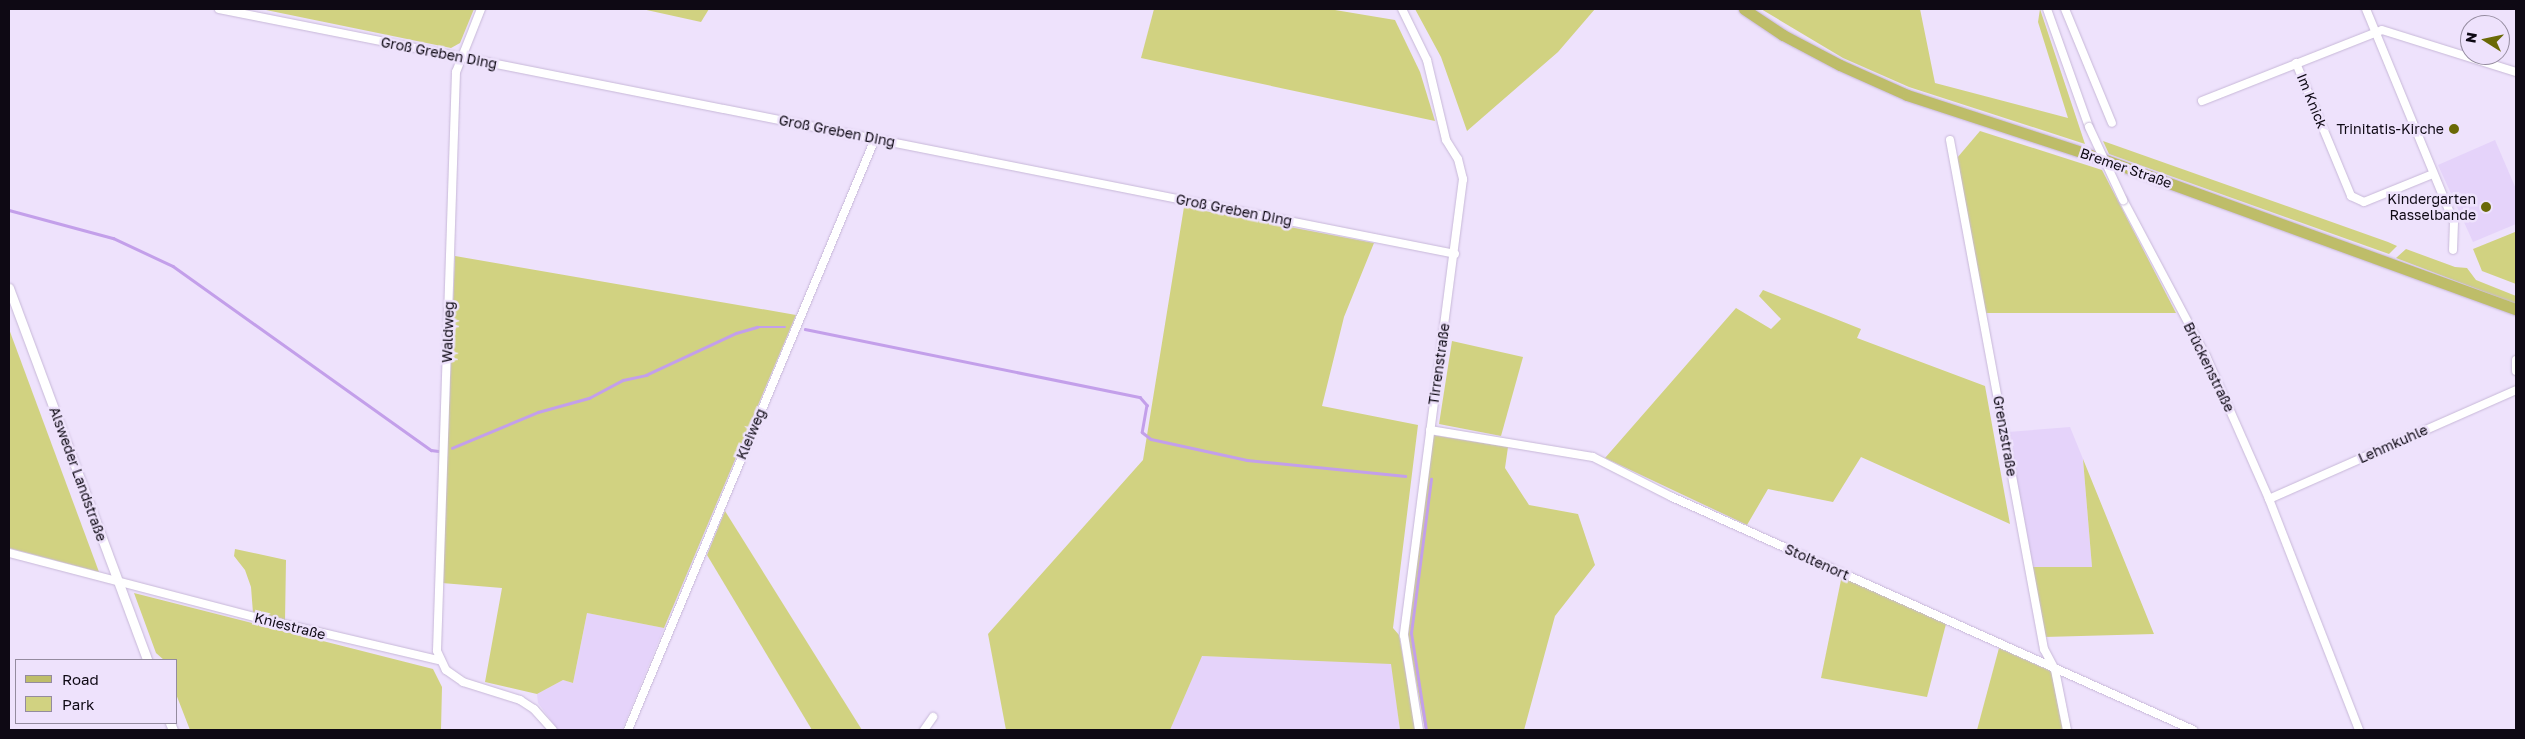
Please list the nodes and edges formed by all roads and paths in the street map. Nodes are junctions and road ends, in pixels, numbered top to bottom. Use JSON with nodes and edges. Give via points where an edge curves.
{"nodes":[{"id":1,"x":219,"y":9,"type":"edge"},
{"id":2,"x":481,"y":9,"type":"edge"},
{"id":3,"x":1402,"y":9,"type":"edge"},
{"id":4,"x":1744,"y":9,"type":"edge"},
{"id":5,"x":2047,"y":9,"type":"edge"},
{"id":6,"x":2065,"y":9,"type":"edge"},
{"id":7,"x":2366,"y":9,"type":"edge"},
{"id":8,"x":2374,"y":30,"type":"junction"},
{"id":9,"x":461,"y":59,"type":"junction"},
{"id":10,"x":2296,"y":62,"type":"junction"},
{"id":11,"x":2516,"y":72,"type":"edge"},
{"id":12,"x":2202,"y":101,"type":"dead end"},
{"id":13,"x":2112,"y":123,"type":"dead end"},
{"id":14,"x":875,"y":139,"type":"junction"},
{"id":15,"x":1950,"y":140,"type":"dead end"},
{"id":16,"x":2433,"y":174,"type":"junction"},
{"id":17,"x":2453,"y":250,"type":"dead end"},
{"id":18,"x":1455,"y":254,"type":"junction"},
{"id":19,"x":9,"y":288,"type":"edge"},
{"id":20,"x":2516,"y":309,"type":"edge"},
{"id":21,"x":2516,"y":360,"type":"edge"},
{"id":22,"x":2516,"y":371,"type":"edge"},
{"id":23,"x":2516,"y":390,"type":"edge"},
{"id":24,"x":1430,"y":430,"type":"junction"},
{"id":25,"x":2269,"y":499,"type":"junction"},
{"id":26,"x":9,"y":553,"type":"edge"},
{"id":27,"x":118,"y":582,"type":"junction"},
{"id":28,"x":147,"y":659,"type":"edge"},
{"id":29,"x":439,"y":660,"type":"junction"},
{"id":30,"x":2055,"y":670,"type":"junction"},
{"id":31,"x":933,"y":717,"type":"dead end"},
{"id":32,"x":553,"y":730,"type":"edge"},
{"id":33,"x":628,"y":730,"type":"edge"},
{"id":34,"x":924,"y":730,"type":"edge"},
{"id":35,"x":1419,"y":730,"type":"edge"},
{"id":36,"x":2067,"y":730,"type":"edge"},
{"id":37,"x":2193,"y":730,"type":"edge"},
{"id":38,"x":2359,"y":730,"type":"edge"}],
"edges":[{"from":1,"to":9,"type":"street","name":"Groß Greben Ding"},
{"from":2,"to":9,"type":"street","name":"Waldweg"},
{"from":3,"to":18,"type":"street","name":"Tirrenstraße","via":[[1427,60],[1446,140],[1462,170]]},
{"from":4,"to":20,"type":"main road","name":"Bremer Straße","via":[[1783,35],[1840,65],[1906,94],[2103,159]]},
{"from":5,"to":25,"type":"street","name":"Brückenstraße","bridge":true,"via":[[2089,127],[2123,200],[2206,356]]},
{"from":6,"to":13,"type":"street"},
{"from":7,"to":8,"type":"street"},
{"from":8,"to":10,"type":"street","name":"Im Knick"},
{"from":8,"to":11,"type":"street"},
{"from":8,"to":16,"type":"street"},
{"from":9,"to":14,"type":"street","name":"Groß Greben Ding"},
{"from":9,"to":29,"type":"street","name":"Waldweg","via":[[456,72],[435,636]]},
{"from":10,"to":12,"type":"street","name":"Im Knick"},
{"from":10,"to":16,"type":"street","name":"Im Knick","via":[[2351,196],[2364,202]]},
{"from":14,"to":18,"type":"street","name":"Groß Greben Ding"},
{"from":14,"to":33,"type":"street","name":"Kleiweg"},
{"from":15,"to":30,"type":"street","name":"Grenzstraße","via":[[2044,649]]},
{"from":16,"to":17,"type":"street","via":[[2454,222]]},
{"from":18,"to":24,"type":"street","name":"Tirrenstraße"},
{"from":19,"to":27,"type":"street","name":"Alsweder Landstraße"},
{"from":21,"to":22,"type":"street"},
{"from":23,"to":25,"type":"street","name":"Lehmkuhle"},
{"from":24,"to":30,"type":"street","name":"Stoltenort","via":[[1593,457],[1672,497]]},
{"from":24,"to":35,"type":"street","name":"Tirrenstraße","via":[[1404,635]]},
{"from":25,"to":38,"type":"street","name":"Brückenstraße"},
{"from":26,"to":27,"type":"street","name":"Kniestraße"},
{"from":27,"to":28,"type":"street","name":"Alsweder Landstraße"},
{"from":27,"to":29,"type":"street","name":"Kniestraße"},
{"from":29,"to":32,"type":"street","via":[[446,670],[463,682],[520,700],[534,709]]},
{"from":30,"to":36,"type":"street","name":"Grenzstraße"},
{"from":30,"to":37,"type":"street","name":"Stoltenort"},
{"from":31,"to":34,"type":"street"}]}
